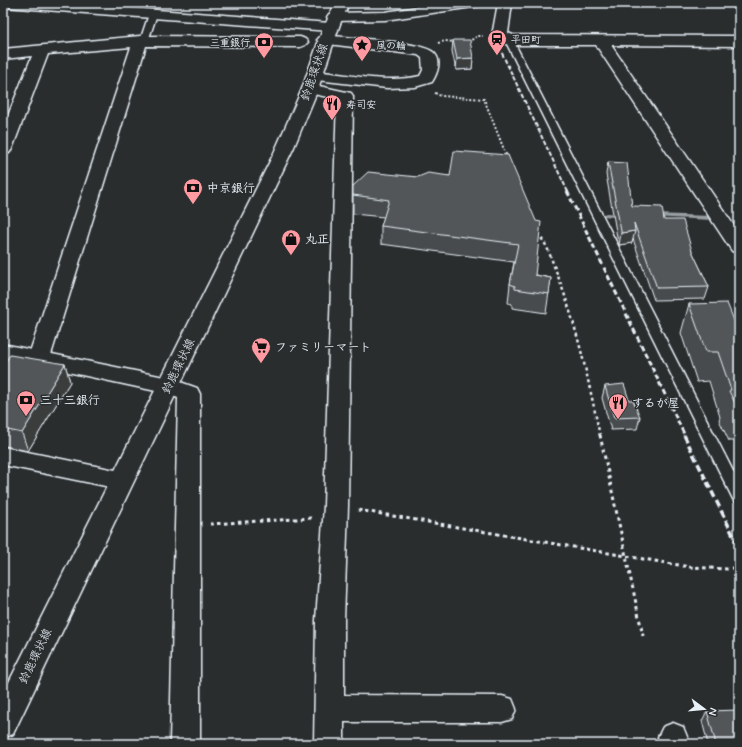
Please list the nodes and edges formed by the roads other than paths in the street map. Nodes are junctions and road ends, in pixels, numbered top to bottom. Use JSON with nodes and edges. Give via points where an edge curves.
{"nodes":[{"id":1,"x":4,"y":3,"type":"edge"},
{"id":2,"x":342,"y":3,"type":"edge"},
{"id":3,"x":473,"y":3,"type":"edge"},
{"id":4,"x":505,"y":3,"type":"edge"},
{"id":5,"x":41,"y":4,"type":"edge"},
{"id":6,"x":153,"y":14,"type":"junction"},
{"id":7,"x":330,"y":28,"type":"junction"},
{"id":8,"x":504,"y":38,"type":"junction"},
{"id":9,"x":142,"y":41,"type":"junction"},
{"id":10,"x":602,"y":41,"type":"junction"},
{"id":11,"x":739,"y":41,"type":"edge"},
{"id":12,"x":300,"y":42,"type":"dead end"},
{"id":13,"x":42,"y":50,"type":"junction"},
{"id":14,"x":3,"y":54,"type":"edge"},
{"id":15,"x":312,"y":82,"type":"junction"},
{"id":16,"x":3,"y":149,"type":"edge"},
{"id":17,"x":736,"y":238,"type":"edge"},
{"id":18,"x":3,"y":351,"type":"edge"},
{"id":19,"x":39,"y":358,"type":"junction"},
{"id":20,"x":168,"y":386,"type":"junction"},
{"id":21,"x":3,"y":456,"type":"edge"},
{"id":22,"x":120,"y":480,"type":"junction"},
{"id":23,"x":739,"y":497,"type":"edge"},
{"id":24,"x":329,"y":708,"type":"junction"},
{"id":25,"x":502,"y":709,"type":"dead end"},
{"id":26,"x":3,"y":724,"type":"edge"},
{"id":27,"x":185,"y":744,"type":"edge"},
{"id":28,"x":329,"y":744,"type":"edge"}],
"edges":[{"from":1,"to":5,"type":"street"},
{"from":2,"to":7,"type":"street","name":"鈴鹿環状線"},
{"from":3,"to":7,"type":"street","via":[[385,16]]},
{"from":4,"to":8,"type":"street"},
{"from":5,"to":6,"type":"street"},
{"from":6,"to":7,"type":"street"},
{"from":6,"to":9,"type":"lane"},
{"from":7,"to":15,"type":"street","name":"鈴鹿環状線"},
{"from":7,"to":15,"type":"street","via":[[423,52],[429,56],[430,70],[426,79],[420,81]]},
{"from":8,"to":10,"type":"street"},
{"from":8,"to":23,"type":"lane","via":[[510,44]]},
{"from":9,"to":12,"type":"street"},
{"from":9,"to":13,"type":"street"},
{"from":9,"to":19,"type":"street"},
{"from":10,"to":11,"type":"street"},
{"from":10,"to":17,"type":"street"},
{"from":13,"to":14,"type":"street"},
{"from":13,"to":16,"type":"street"},
{"from":15,"to":20,"type":"street","name":"鈴鹿環状線","via":[[286,147]]},
{"from":15,"to":24,"type":"street","via":[[345,96]]},
{"from":18,"to":19,"type":"street"},
{"from":19,"to":20,"type":"street"},
{"from":20,"to":22,"type":"street","name":"鈴鹿環状線"},
{"from":20,"to":27,"type":"street","via":[[189,394]]},
{"from":21,"to":22,"type":"street"},
{"from":22,"to":26,"type":"street","name":"鈴鹿環状線"},
{"from":24,"to":25,"type":"street"},
{"from":24,"to":28,"type":"street"}]}
